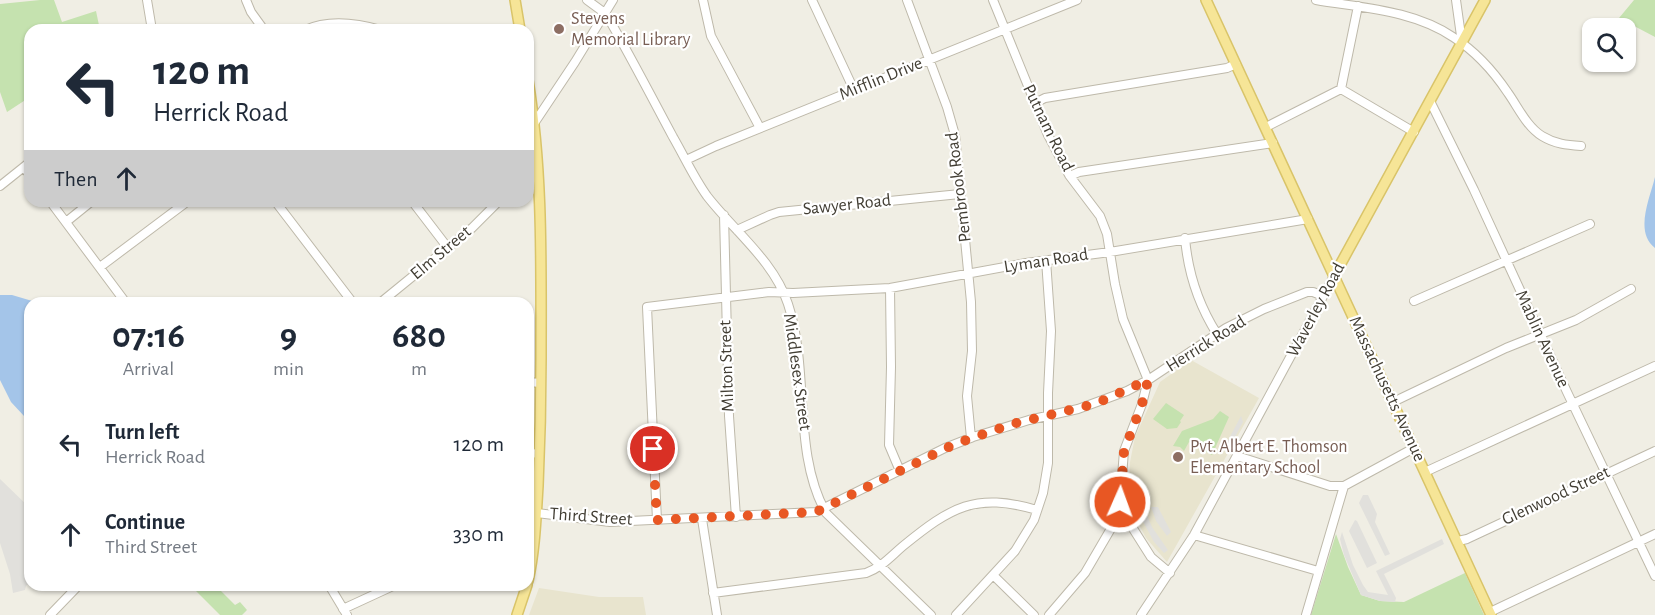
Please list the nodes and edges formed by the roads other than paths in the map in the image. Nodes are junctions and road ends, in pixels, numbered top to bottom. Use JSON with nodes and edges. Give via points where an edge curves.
{"nodes":[{"id":1,"x":147,"y":0,"type":"edge"},
{"id":2,"x":246,"y":0,"type":"edge"},
{"id":3,"x":515,"y":0,"type":"edge"},
{"id":4,"x":587,"y":0,"type":"edge"},
{"id":5,"x":613,"y":0,"type":"edge"},
{"id":6,"x":703,"y":0,"type":"edge"},
{"id":7,"x":812,"y":0,"type":"edge"},
{"id":8,"x":907,"y":0,"type":"edge"},
{"id":9,"x":993,"y":0,"type":"edge"},
{"id":10,"x":1077,"y":0,"type":"edge"},
{"id":11,"x":1206,"y":0,"type":"edge"},
{"id":12,"x":1316,"y":0,"type":"edge"},
{"id":13,"x":1456,"y":0,"type":"edge"},
{"id":14,"x":1485,"y":0,"type":"edge"},
{"id":15,"x":1359,"y":6,"type":"junction"},
{"id":16,"x":605,"y":14,"type":"junction"},
{"id":17,"x":151,"y":24,"type":"edge"},
{"id":18,"x":260,"y":24,"type":"edge"},
{"id":19,"x":330,"y":24,"type":"edge"},
{"id":20,"x":348,"y":24,"type":"edge"},
{"id":21,"x":519,"y":24,"type":"edge"},
{"id":22,"x":1005,"y":29,"type":"junction"},
{"id":23,"x":1462,"y":43,"type":"junction"},
{"id":24,"x":928,"y":60,"type":"junction"},
{"id":25,"x":1236,"y":64,"type":"junction"},
{"id":26,"x":1341,"y":89,"type":"junction"},
{"id":27,"x":854,"y":90,"type":"junction"},
{"id":28,"x":1430,"y":101,"type":"junction"},
{"id":29,"x":1035,"y":104,"type":"junction"},
{"id":30,"x":534,"y":123,"type":"edge"},
{"id":31,"x":1266,"y":127,"type":"junction"},
{"id":32,"x":760,"y":128,"type":"junction"},
{"id":33,"x":1414,"y":132,"type":"junction"},
{"id":34,"x":1273,"y":143,"type":"junction"},
{"id":35,"x":1581,"y":146,"type":"dead end"},
{"id":36,"x":686,"y":160,"type":"junction"},
{"id":37,"x":24,"y":167,"type":"edge"},
{"id":38,"x":1070,"y":176,"type":"junction"},
{"id":39,"x":534,"y":179,"type":"edge"},
{"id":40,"x":0,"y":186,"type":"edge"},
{"id":41,"x":960,"y":194,"type":"junction"},
{"id":42,"x":55,"y":207,"type":"edge"},
{"id":43,"x":85,"y":207,"type":"edge"},
{"id":44,"x":180,"y":207,"type":"edge"},
{"id":45,"x":279,"y":207,"type":"edge"},
{"id":46,"x":416,"y":207,"type":"edge"},
{"id":47,"x":492,"y":207,"type":"edge"},
{"id":48,"x":724,"y":215,"type":"junction"},
{"id":49,"x":1308,"y":219,"type":"junction"},
{"id":50,"x":66,"y":222,"type":"junction"},
{"id":51,"x":1590,"y":224,"type":"dead end"},
{"id":52,"x":737,"y":231,"type":"junction"},
{"id":53,"x":1185,"y":238,"type":"junction"},
{"id":54,"x":447,"y":248,"type":"junction"},
{"id":55,"x":1110,"y":252,"type":"junction"},
{"id":56,"x":1046,"y":260,"type":"junction"},
{"id":57,"x":1506,"y":261,"type":"junction"},
{"id":58,"x":100,"y":267,"type":"junction"},
{"id":59,"x":969,"y":273,"type":"junction"},
{"id":60,"x":1334,"y":276,"type":"junction"},
{"id":61,"x":890,"y":288,"type":"junction"},
{"id":62,"x":1631,"y":289,"type":"dead end"},
{"id":63,"x":783,"y":292,"type":"junction"},
{"id":64,"x":1323,"y":296,"type":"junction"},
{"id":65,"x":122,"y":297,"type":"edge"},
{"id":66,"x":348,"y":297,"type":"edge"},
{"id":67,"x":387,"y":297,"type":"edge"},
{"id":68,"x":725,"y":298,"type":"junction"},
{"id":69,"x":1414,"y":301,"type":"dead end"},
{"id":70,"x":1217,"y":334,"type":"junction"},
{"id":71,"x":1540,"y":334,"type":"junction"},
{"id":72,"x":1655,"y":366,"type":"edge"},
{"id":73,"x":1148,"y":380,"type":"junction"},
{"id":74,"x":534,"y":382,"type":"edge"},
{"id":75,"x":541,"y":383,"type":"junction"},
{"id":76,"x":1393,"y":402,"type":"junction"},
{"id":77,"x":1572,"y":404,"type":"junction"},
{"id":78,"x":1048,"y":416,"type":"junction"},
{"id":79,"x":971,"y":438,"type":"junction"},
{"id":80,"x":1414,"y":448,"type":"junction"},
{"id":81,"x":1655,"y":451,"type":"edge"},
{"id":82,"x":534,"y":453,"type":"edge"},
{"id":83,"x":539,"y":453,"type":"junction"},
{"id":84,"x":1237,"y":456,"type":"junction"},
{"id":85,"x":900,"y":471,"type":"junction"},
{"id":86,"x":1425,"y":472,"type":"junction"},
{"id":87,"x":1606,"y":473,"type":"junction"},
{"id":88,"x":1344,"y":486,"type":"junction"},
{"id":89,"x":1123,"y":508,"type":"junction"},
{"id":90,"x":823,"y":509,"type":"junction"},
{"id":91,"x":1038,"y":510,"type":"junction"},
{"id":92,"x":537,"y":513,"type":"junction"},
{"id":93,"x":736,"y":517,"type":"junction"},
{"id":94,"x":702,"y":519,"type":"junction"},
{"id":95,"x":657,"y":520,"type":"junction"},
{"id":96,"x":534,"y":528,"type":"edge"},
{"id":97,"x":1655,"y":534,"type":"edge"},
{"id":98,"x":1194,"y":535,"type":"junction"},
{"id":99,"x":1458,"y":541,"type":"junction"},
{"id":100,"x":1639,"y":542,"type":"junction"},
{"id":101,"x":881,"y":567,"type":"junction"},
{"id":102,"x":1318,"y":571,"type":"junction"},
{"id":103,"x":1170,"y":573,"type":"junction"},
{"id":104,"x":993,"y":575,"type":"junction"},
{"id":105,"x":1655,"y":576,"type":"edge"},
{"id":106,"x":74,"y":591,"type":"edge"},
{"id":107,"x":333,"y":591,"type":"edge"},
{"id":108,"x":384,"y":591,"type":"edge"},
{"id":109,"x":525,"y":591,"type":"edge"},
{"id":110,"x":713,"y":593,"type":"junction"},
{"id":111,"x":345,"y":612,"type":"edge"},
{"id":112,"x":1491,"y":613,"type":"edge"},
{"id":113,"x":1143,"y":614,"type":"edge"},
{"id":114,"x":50,"y":615,"type":"edge"},
{"id":115,"x":517,"y":615,"type":"edge"},
{"id":116,"x":717,"y":615,"type":"edge"},
{"id":117,"x":932,"y":615,"type":"edge"},
{"id":118,"x":956,"y":615,"type":"edge"},
{"id":119,"x":1035,"y":615,"type":"edge"},
{"id":120,"x":1049,"y":615,"type":"edge"},
{"id":121,"x":1305,"y":615,"type":"edge"}],
"edges":[{"from":1,"to":17,"type":"street"},
{"from":2,"to":18,"type":"street"},
{"from":3,"to":21,"type":"main road"},
{"from":4,"to":16,"type":"street","name":"Middlesex Street"},
{"from":5,"to":16,"type":"street"},
{"from":6,"to":32,"type":"street","via":[[711,36]]},
{"from":7,"to":27,"type":"street"},
{"from":8,"to":24,"type":"street","name":"Pembrook Road"},
{"from":9,"to":22,"type":"street","name":"Putnam Road"},
{"from":10,"to":22,"type":"street","name":"Mifflin Drive"},
{"from":11,"to":25,"type":"main road","name":"Massachusetts Avenue"},
{"from":12,"to":15,"type":"street"},
{"from":13,"to":23,"type":"street"},
{"from":14,"to":23,"type":"main road","name":"Waverley Road"},
{"from":15,"to":23,"type":"street","via":[[1417,19]]},
{"from":15,"to":26,"type":"street"},
{"from":16,"to":30,"type":"street"},
{"from":16,"to":36,"type":"street","name":"Middlesex Street"},
{"from":19,"to":20,"type":"street"},
{"from":22,"to":24,"type":"street","name":"Mifflin Drive"},
{"from":22,"to":29,"type":"street","name":"Putnam Road"},
{"from":23,"to":28,"type":"main road","name":"Waverley Road"},
{"from":23,"to":35,"type":"street","via":[[1497,78],[1539,135],[1560,145]]},
{"from":24,"to":27,"type":"street","name":"Mifflin Drive"},
{"from":24,"to":41,"type":"street","name":"Pembrook Road","via":[[954,132]]},
{"from":25,"to":29,"type":"street","via":[[1044,98]]},
{"from":25,"to":31,"type":"main road","name":"Massachusetts Avenue"},
{"from":26,"to":31,"type":"street"},
{"from":26,"to":33,"type":"street"},
{"from":27,"to":32,"type":"street","name":"Mifflin Drive"},
{"from":28,"to":33,"type":"main road","name":"Waverley Road"},
{"from":28,"to":57,"type":"street","name":"Mablin Avenue"},
{"from":29,"to":38,"type":"street","name":"Putnam Road"},
{"from":31,"to":34,"type":"main road","name":"Massachusetts Avenue"},
{"from":32,"to":36,"type":"street","name":"Mifflin Drive"},
{"from":33,"to":60,"type":"main road","name":"Waverley Road"},
{"from":34,"to":38,"type":"street"},
{"from":34,"to":49,"type":"main road","name":"Massachusetts Avenue"},
{"from":36,"to":48,"type":"street","name":"Middlesex Street","via":[[707,196]]},
{"from":37,"to":40,"type":"street"},
{"from":38,"to":55,"type":"street","name":"Putnam Road","via":[[1100,216]]},
{"from":39,"to":75,"type":"main road","via":[[540,224]]},
{"from":41,"to":52,"type":"street","name":"Sawyer Road","via":[[779,213]]},
{"from":41,"to":59,"type":"street","name":"Pembrook Road"},
{"from":42,"to":50,"type":"street"},
{"from":43,"to":50,"type":"street"},
{"from":44,"to":58,"type":"street"},
{"from":45,"to":66,"type":"street"},
{"from":46,"to":54,"type":"street"},
{"from":47,"to":54,"type":"street","name":"Elm Street"},
{"from":48,"to":52,"type":"street","name":"Middlesex Street"},
{"from":48,"to":68,"type":"street","name":"Milton Street"},
{"from":49,"to":53,"type":"street","name":"Lyman Road"},
{"from":49,"to":60,"type":"main road","name":"Massachusetts Avenue"},
{"from":50,"to":58,"type":"street"},
{"from":51,"to":57,"type":"street"},
{"from":52,"to":63,"type":"street","name":"Middlesex Street","via":[[768,267]]},
{"from":53,"to":55,"type":"street","name":"Lyman Road"},
{"from":53,"to":70,"type":"street","via":[[1196,294]]},
{"from":54,"to":67,"type":"street","name":"Elm Street"},
{"from":55,"to":56,"type":"street","name":"Lyman Road"},
{"from":55,"to":73,"type":"street","name":"Putnam Road","via":[[1123,320]]},
{"from":56,"to":59,"type":"street","name":"Lyman Road"},
{"from":56,"to":78,"type":"street","via":[[1052,323]]},
{"from":57,"to":69,"type":"street"},
{"from":57,"to":71,"type":"street","name":"Mablin Avenue"},
{"from":58,"to":65,"type":"street"},
{"from":59,"to":61,"type":"street","name":"Lyman Road"},
{"from":59,"to":79,"type":"street","name":"Pembrook Road"},
{"from":60,"to":64,"type":"street","name":"Waverley Road"},
{"from":60,"to":76,"type":"main road","name":"Massachusetts Avenue"},
{"from":61,"to":63,"type":"street","name":"Lyman Road"},
{"from":61,"to":85,"type":"street","via":[[889,445]]},
{"from":62,"to":71,"type":"street","via":[[1593,312]]},
{"from":63,"to":68,"type":"street","name":"Lyman Road"},
{"from":63,"to":90,"type":"street","name":"Middlesex Street","via":[[796,336],[809,460]]},
{"from":64,"to":70,"type":"street","name":"Herrick Road","via":[[1307,292]]},
{"from":64,"to":84,"type":"street","name":"Waverley Road"},
{"from":68,"to":93,"type":"street","name":"Milton Street"},
{"from":68,"to":95,"type":"street","name":"Lyman Road","via":[[647,307]]},
{"from":70,"to":73,"type":"street","name":"Herrick Road"},
{"from":71,"to":76,"type":"street"},
{"from":71,"to":77,"type":"street","name":"Mablin Avenue"},
{"from":72,"to":77,"type":"street"},
{"from":73,"to":78,"type":"street","name":"Herrick Road","via":[[1095,404]]},
{"from":73,"to":89,"type":"street","via":[[1124,451],[1120,502]]},
{"from":74,"to":75,"type":"street"},
{"from":75,"to":83,"type":"main road"},
{"from":76,"to":80,"type":"main road","name":"Massachusetts Avenue"},
{"from":77,"to":86,"type":"street"},
{"from":77,"to":87,"type":"street","name":"Mablin Avenue"},
{"from":78,"to":79,"type":"street","name":"Herrick Road"},
{"from":78,"to":91,"type":"street","via":[[1047,472]]},
{"from":79,"to":85,"type":"street","name":"Herrick Road"},
{"from":80,"to":86,"type":"main road","name":"Massachusetts Avenue"},
{"from":80,"to":88,"type":"street"},
{"from":81,"to":87,"type":"street","name":"Glenwood Street"},
{"from":82,"to":83,"type":"street"},
{"from":83,"to":92,"type":"main road"},
{"from":84,"to":88,"type":"street","via":[[1330,486]]},
{"from":84,"to":98,"type":"street","name":"Waverley Road"},
{"from":85,"to":90,"type":"street","name":"Herrick Road"},
{"from":86,"to":99,"type":"main road","name":"Massachusetts Avenue"},
{"from":87,"to":99,"type":"street","name":"Glenwood Street"},
{"from":87,"to":100,"type":"street","name":"Mablin Avenue"},
{"from":88,"to":102,"type":"street"},
{"from":89,"to":103,"type":"street","via":[[1151,557]]},
{"from":89,"to":120,"type":"street","via":[[1085,573]]},
{"from":90,"to":93,"type":"street","name":"Third Street"},
{"from":90,"to":101,"type":"street","name":"Middlesex Street"},
{"from":91,"to":101,"type":"street","via":[[986,502],[959,508],[933,522]]},
{"from":91,"to":104,"type":"street","via":[[1015,551]]},
{"from":92,"to":95,"type":"street","name":"Third Street","via":[[610,522]]},
{"from":92,"to":96,"type":"main road"},
{"from":93,"to":94,"type":"street","name":"Third Street"},
{"from":94,"to":95,"type":"street","name":"Third Street"},
{"from":94,"to":110,"type":"street"},
{"from":97,"to":100,"type":"street"},
{"from":98,"to":102,"type":"street"},
{"from":98,"to":103,"type":"street","name":"Waverley Road"},
{"from":99,"to":112,"type":"main road","name":"Massachusetts Avenue"},
{"from":100,"to":105,"type":"street","name":"Mablin Avenue"},
{"from":100,"to":112,"type":"street"},
{"from":101,"to":110,"type":"street","via":[[866,573]]},
{"from":101,"to":117,"type":"street","name":"Middlesex Street"},
{"from":102,"to":121,"type":"street"},
{"from":103,"to":113,"type":"street","name":"Waverley Road"},
{"from":104,"to":118,"type":"street"},
{"from":104,"to":119,"type":"street"},
{"from":106,"to":114,"type":"street"},
{"from":107,"to":111,"type":"street"},
{"from":108,"to":111,"type":"street"},
{"from":109,"to":115,"type":"main road"},
{"from":110,"to":116,"type":"street"}]}
